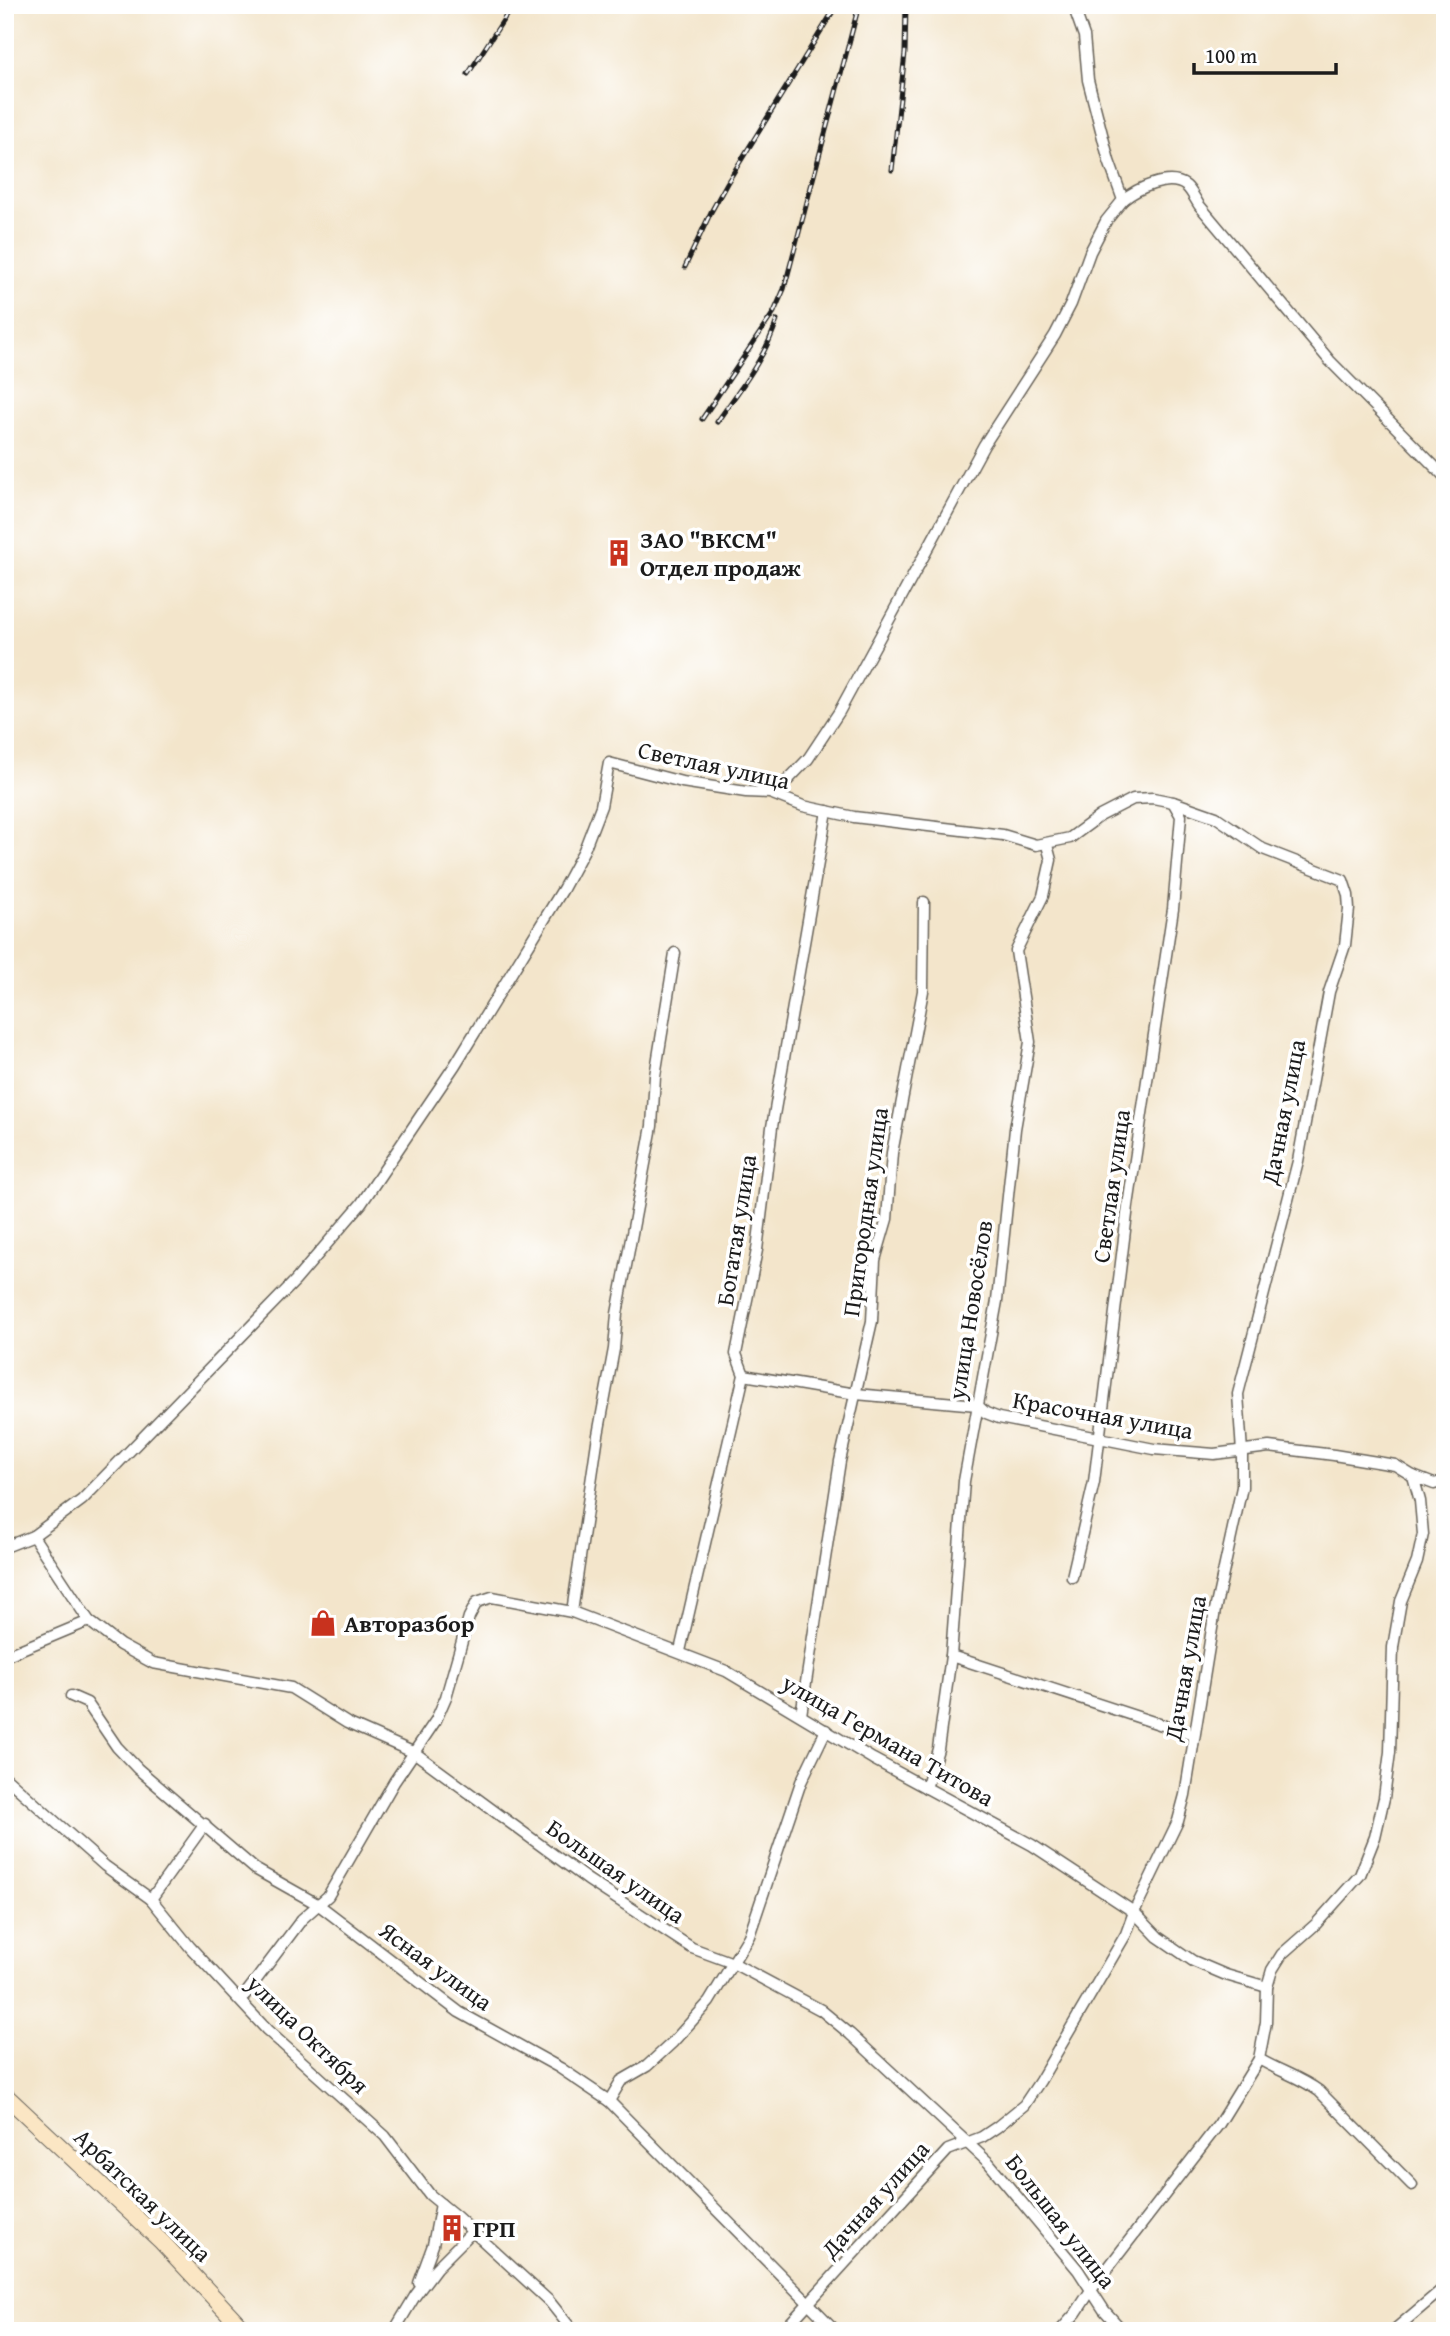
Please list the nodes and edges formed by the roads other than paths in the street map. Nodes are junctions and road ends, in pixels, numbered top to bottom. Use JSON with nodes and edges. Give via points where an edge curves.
{"nodes":[{"id":1,"x":1073,"y":5,"type":"edge"},
{"id":2,"x":1123,"y":200,"type":"junction"},
{"id":3,"x":1445,"y":477,"type":"edge"},
{"id":4,"x":770,"y":793,"type":"junction"},
{"id":5,"x":1173,"y":802,"type":"junction"},
{"id":6,"x":827,"y":811,"type":"junction"},
{"id":7,"x":1047,"y":845,"type":"junction"},
{"id":8,"x":924,"y":902,"type":"dead end"},
{"id":9,"x":675,"y":953,"type":"dead end"},
{"id":10,"x":744,"y":1376,"type":"junction"},
{"id":11,"x":856,"y":1394,"type":"junction"},
{"id":12,"x":977,"y":1405,"type":"junction"},
{"id":13,"x":1099,"y":1436,"type":"junction"},
{"id":14,"x":1242,"y":1451,"type":"junction"},
{"id":15,"x":1413,"y":1476,"type":"junction"},
{"id":16,"x":1445,"y":1481,"type":"edge"},
{"id":17,"x":33,"y":1536,"type":"junction"},
{"id":18,"x":5,"y":1547,"type":"edge"},
{"id":19,"x":1072,"y":1577,"type":"dead end"},
{"id":20,"x":572,"y":1612,"type":"junction"},
{"id":21,"x":89,"y":1621,"type":"junction"},
{"id":22,"x":680,"y":1651,"type":"junction"},
{"id":23,"x":5,"y":1656,"type":"edge"},
{"id":24,"x":951,"y":1656,"type":"junction"},
{"id":25,"x":71,"y":1696,"type":"dead end"},
{"id":26,"x":801,"y":1715,"type":"junction"},
{"id":27,"x":826,"y":1730,"type":"junction"},
{"id":28,"x":1193,"y":1735,"type":"junction"},
{"id":29,"x":415,"y":1753,"type":"junction"},
{"id":30,"x":5,"y":1777,"type":"edge"},
{"id":31,"x":926,"y":1788,"type":"junction"},
{"id":32,"x":205,"y":1824,"type":"junction"},
{"id":33,"x":151,"y":1899,"type":"junction"},
{"id":34,"x":319,"y":1905,"type":"junction"},
{"id":35,"x":1134,"y":1912,"type":"junction"},
{"id":36,"x":733,"y":1963,"type":"junction"},
{"id":37,"x":1267,"y":1987,"type":"junction"},
{"id":38,"x":241,"y":2000,"type":"junction"},
{"id":39,"x":1259,"y":2059,"type":"junction"},
{"id":40,"x":5,"y":2095,"type":"edge"},
{"id":41,"x":609,"y":2101,"type":"junction"},
{"id":42,"x":966,"y":2142,"type":"junction"},
{"id":43,"x":1412,"y":2185,"type":"dead end"},
{"id":44,"x":441,"y":2204,"type":"junction"},
{"id":45,"x":472,"y":2232,"type":"junction"},
{"id":46,"x":1445,"y":2287,"type":"edge"},
{"id":47,"x":1091,"y":2290,"type":"junction"},
{"id":48,"x":415,"y":2296,"type":"junction"},
{"id":49,"x":810,"y":2302,"type":"junction"},
{"id":50,"x":245,"y":2331,"type":"edge"},
{"id":51,"x":394,"y":2331,"type":"edge"},
{"id":52,"x":573,"y":2331,"type":"edge"},
{"id":53,"x":783,"y":2331,"type":"edge"},
{"id":54,"x":836,"y":2331,"type":"edge"},
{"id":55,"x":1059,"y":2331,"type":"edge"},
{"id":56,"x":1123,"y":2331,"type":"edge"},
{"id":57,"x":1393,"y":2331,"type":"edge"}],
"edges":[{"from":1,"to":2,"type":"street","via":[[1084,36],[1088,80]]},
{"from":2,"to":3,"type":"street","via":[[1150,184],[1186,186],[1330,361]]},
{"from":2,"to":4,"type":"street","via":[[1101,232],[1055,335],[984,445],[839,712],[803,765]]},
{"from":4,"to":6,"type":"street","name":"Светлая улица"},
{"from":4,"to":17,"type":"street","name":"Светлая улица","via":[[682,782],[609,763],[601,806],[563,889],[455,1065],[361,1204],[287,1290],[82,1500]]},
{"from":5,"to":7,"type":"street","via":[[1133,799],[1070,838]]},
{"from":5,"to":13,"type":"street","name":"Светлая улица","via":[[1181,825],[1173,909]]},
{"from":5,"to":14,"type":"street","name":"Дачная улица","via":[[1216,817],[1263,849],[1343,880],[1348,895],[1345,945],[1329,992],[1298,1161],[1238,1394]]},
{"from":6,"to":7,"type":"street","name":"Светлая улица"},
{"from":6,"to":10,"type":"street","name":"Богатая улица","via":[[772,1127],[757,1250],[736,1354]]},
{"from":7,"to":12,"type":"street","name":"улица Новосёлов","via":[[1051,860],[1043,896],[1016,951],[1030,1042],[1014,1129],[997,1301]]},
{"from":8,"to":11,"type":"street","name":"Пригородная улица","via":[[923,991],[892,1153],[887,1219],[875,1261],[873,1321]]},
{"from":9,"to":20,"type":"street","via":[[655,1076],[652,1126],[617,1314]]},
{"from":10,"to":11,"type":"street","name":"Красочная улица"},
{"from":10,"to":22,"type":"street","name":"Богатая улица"},
{"from":11,"to":12,"type":"street","name":"Красочная улица"},
{"from":11,"to":26,"type":"street","name":"Пригородная улица","via":[[840,1461]]},
{"from":12,"to":13,"type":"street","name":"Красочная улица","via":[[999,1418]]},
{"from":12,"to":24,"type":"street","name":"улица Новосёлов","via":[[964,1481]]},
{"from":13,"to":14,"type":"street","name":"Красочная улица","via":[[1154,1449],[1214,1454]]},
{"from":13,"to":19,"type":"street","name":"Светлая улица","via":[[1094,1482]]},
{"from":14,"to":15,"type":"street","name":"Красочная улица","via":[[1269,1447],[1334,1455],[1395,1465]]},
{"from":14,"to":28,"type":"street","name":"Дачная улица","via":[[1242,1487]]},
{"from":15,"to":16,"type":"street","name":"Красочная улица","via":[[1434,1484]]},
{"from":15,"to":37,"type":"street","via":[[1423,1534],[1401,1601],[1393,1647],[1390,1752],[1375,1837],[1360,1875],[1282,1954]]},
{"from":17,"to":18,"type":"street"},
{"from":17,"to":21,"type":"street","name":"Большая улица"},
{"from":20,"to":22,"type":"street","name":"улица Германа Титова"},
{"from":20,"to":29,"type":"street","name":"улица Германа Титова","via":[[492,1597],[477,1602],[446,1697]]},
{"from":21,"to":23,"type":"street"},
{"from":21,"to":29,"type":"street","name":"Большая улица","via":[[153,1663],[290,1688],[347,1723]]},
{"from":22,"to":26,"type":"street","name":"улица Германа Титова","via":[[726,1671]]},
{"from":24,"to":28,"type":"street"},
{"from":24,"to":31,"type":"street","name":"улица Новосёлов","via":[[938,1749]]},
{"from":25,"to":32,"type":"street","name":"Ясная улица","via":[[87,1703],[138,1769]]},
{"from":26,"to":27,"type":"street","name":"улица Германа Титова"},
{"from":27,"to":31,"type":"street","name":"улица Германа Титова"},
{"from":27,"to":36,"type":"street","via":[[802,1782],[749,1937]]},
{"from":28,"to":35,"type":"street","name":"Дачная улица","via":[[1178,1821]]},
{"from":29,"to":34,"type":"street"},
{"from":29,"to":36,"type":"street","name":"Большая улица","via":[[610,1895],[692,1948]]},
{"from":30,"to":33,"type":"street","name":"улица Октября","via":[[105,1866]]},
{"from":31,"to":35,"type":"street","name":"улица Германа Титова","via":[[1032,1845]]},
{"from":32,"to":33,"type":"street"},
{"from":32,"to":34,"type":"street","name":"Ясная улица","via":[[255,1869]]},
{"from":33,"to":38,"type":"street","name":"улица Октября"},
{"from":34,"to":38,"type":"street","via":[[302,1919]]},
{"from":34,"to":41,"type":"street","name":"Ясная улица","via":[[459,2012]]},
{"from":35,"to":37,"type":"street","name":"улица Германа Титова","via":[[1158,1937],[1193,1961]]},
{"from":35,"to":42,"type":"street","name":"Дачная улица","via":[[1116,1954],[1024,2105],[982,2137]]},
{"from":36,"to":41,"type":"street","via":[[709,2002],[647,2066],[621,2081]]},
{"from":36,"to":42,"type":"street","name":"Большая улица","via":[[821,2010]]},
{"from":37,"to":39,"type":"street"},
{"from":38,"to":44,"type":"street","name":"улица Октября","via":[[267,2030],[385,2136]]},
{"from":39,"to":43,"type":"street","via":[[1319,2091]]},
{"from":39,"to":47,"type":"street","via":[[1219,2124]]},
{"from":40,"to":50,"type":"main road","name":"Арбатская улица","via":[[162,2242]]},
{"from":41,"to":49,"type":"street","name":"Ясная улица"},
{"from":42,"to":47,"type":"street","name":"Большая улица","via":[[989,2163]]},
{"from":42,"to":49,"type":"street","name":"Дачная улица","via":[[948,2150]]},
{"from":44,"to":45,"type":"street","name":"улица Октября"},
{"from":44,"to":48,"type":"street"},
{"from":45,"to":48,"type":"street"},
{"from":45,"to":52,"type":"street","name":"улица Октября","via":[[549,2301]]},
{"from":46,"to":57,"type":"street"},
{"from":47,"to":55,"type":"street"},
{"from":47,"to":56,"type":"street","name":"Большая улица"},
{"from":48,"to":51,"type":"street"},
{"from":49,"to":53,"type":"street","name":"Дачная улица"},
{"from":49,"to":54,"type":"street","name":"Ясная улица"}]}
